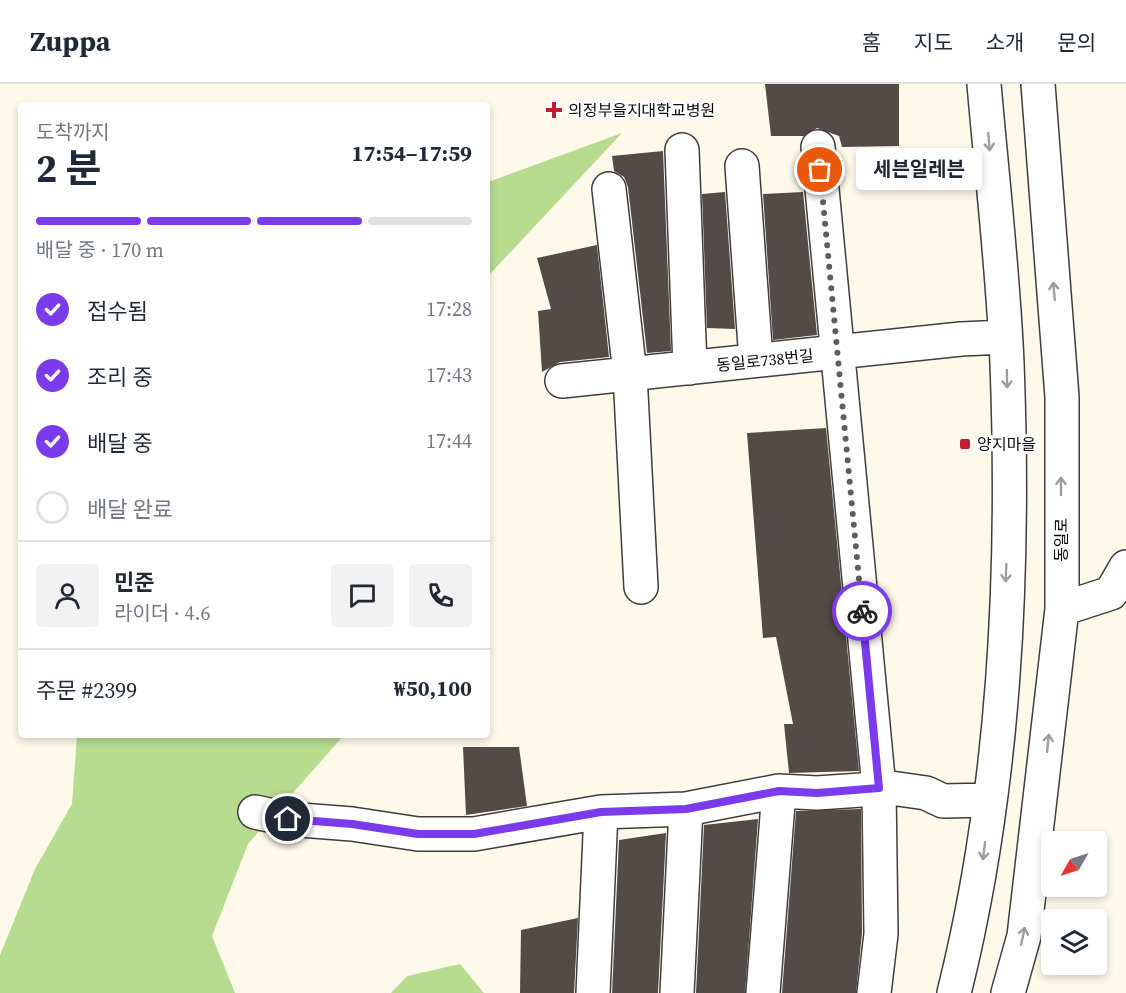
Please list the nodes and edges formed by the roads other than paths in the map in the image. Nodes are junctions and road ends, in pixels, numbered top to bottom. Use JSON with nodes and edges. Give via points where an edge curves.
{"nodes":[{"id":1,"x":984,"y":84,"type":"edge"},
{"id":2,"x":1038,"y":84,"type":"edge"},
{"id":3,"x":818,"y":147,"type":"dead end"},
{"id":4,"x":682,"y":150,"type":"dead end"},
{"id":5,"x":742,"y":166,"type":"dead end"},
{"id":6,"x":609,"y":189,"type":"dead end"},
{"id":7,"x":1005,"y":337,"type":"junction"},
{"id":8,"x":838,"y":352,"type":"junction"},
{"id":9,"x":756,"y":360,"type":"junction"},
{"id":10,"x":690,"y":368,"type":"junction"},
{"id":11,"x":630,"y":374,"type":"junction"},
{"id":12,"x":561,"y":381,"type":"dead end"},
{"id":13,"x":1126,"y":567,"type":"edge"},
{"id":14,"x":641,"y":587,"type":"dead end"},
{"id":15,"x":1062,"y":609,"type":"junction"},
{"id":16,"x":879,"y":788,"type":"junction"},
{"id":17,"x":779,"y":791,"type":"junction"},
{"id":18,"x":990,"y":800,"type":"junction"},
{"id":19,"x":686,"y":809,"type":"junction"},
{"id":20,"x":255,"y":812,"type":"dead end"},
{"id":21,"x":601,"y":812,"type":"junction"},
{"id":22,"x":593,"y":993,"type":"edge"},
{"id":23,"x":676,"y":993,"type":"edge"},
{"id":24,"x":763,"y":993,"type":"edge"},
{"id":25,"x":874,"y":993,"type":"edge"},
{"id":26,"x":954,"y":993,"type":"edge"},
{"id":27,"x":1008,"y":993,"type":"edge"}],
"edges":[{"from":1,"to":7,"type":"street","one_way":true},
{"from":15,"to":2,"type":"street","name":"동일로","one_way":true,"via":[[1062,397]]},
{"from":3,"to":8,"type":"street"},
{"from":4,"to":10,"type":"street"},
{"from":5,"to":9,"type":"street"},
{"from":6,"to":11,"type":"street"},
{"from":7,"to":8,"type":"street","name":"동일로738번길"},
{"from":7,"to":18,"type":"street","one_way":true,"via":[[1010,488],[1005,632]]},
{"from":8,"to":9,"type":"street","name":"동일로738번길"},
{"from":8,"to":16,"type":"street"},
{"from":9,"to":10,"type":"street","name":"동일로738번길"},
{"from":10,"to":11,"type":"street","name":"동일로738번길"},
{"from":11,"to":12,"type":"street","name":"동일로738번길"},
{"from":11,"to":14,"type":"street"},
{"from":13,"to":15,"type":"street","via":[[1111,593]]},
{"from":27,"to":15,"type":"street","name":"동일로","one_way":true,"via":[[1024,936]]},
{"from":16,"to":17,"type":"street","via":[[817,793]]},
{"from":16,"to":18,"type":"street","via":[[926,793],[944,801]]},
{"from":16,"to":25,"type":"street","via":[[881,934]]},
{"from":17,"to":19,"type":"street"},
{"from":17,"to":24,"type":"street"},
{"from":18,"to":26,"type":"street","one_way":true,"via":[[984,858]]},
{"from":19,"to":21,"type":"street"},
{"from":19,"to":23,"type":"street"},
{"from":20,"to":21,"type":"street","via":[[429,834],[474,834]]},
{"from":21,"to":22,"type":"street"}]}
